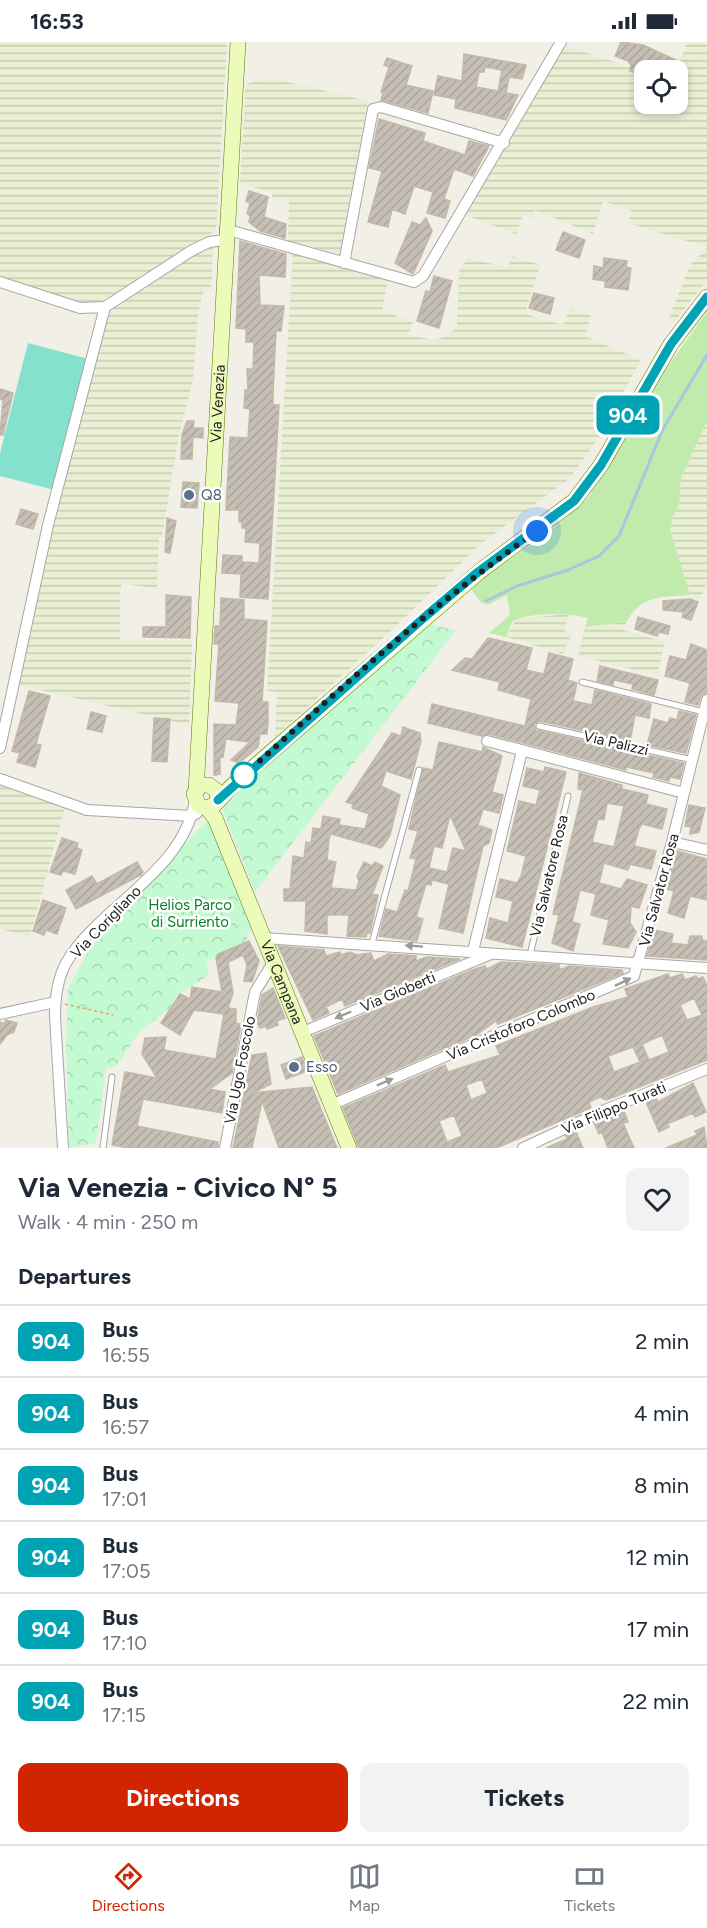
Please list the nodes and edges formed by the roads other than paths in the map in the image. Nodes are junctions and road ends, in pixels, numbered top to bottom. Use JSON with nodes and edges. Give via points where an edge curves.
{"nodes":[{"id":1,"x":238,"y":42,"type":"edge"},
{"id":2,"x":561,"y":42,"type":"edge"},
{"id":3,"x":504,"y":143,"type":"junction"},
{"id":4,"x":225,"y":234,"type":"junction"},
{"id":5,"x":344,"y":263,"type":"junction"},
{"id":6,"x":0,"y":282,"type":"edge"},
{"id":7,"x":707,"y":297,"type":"edge"},
{"id":8,"x":105,"y":308,"type":"junction"},
{"id":9,"x":582,"y":682,"type":"dead end"},
{"id":10,"x":707,"y":700,"type":"edge"},
{"id":11,"x":704,"y":712,"type":"junction"},
{"id":12,"x":539,"y":726,"type":"dead end"},
{"id":13,"x":703,"y":731,"type":"edge"},
{"id":14,"x":487,"y":741,"type":"dead end"},
{"id":15,"x":0,"y":748,"type":"edge"},
{"id":16,"x":522,"y":751,"type":"junction"},
{"id":17,"x":693,"y":760,"type":"junction"},
{"id":18,"x":196,"y":764,"type":"joint"},
{"id":19,"x":419,"y":770,"type":"dead end"},
{"id":20,"x":0,"y":779,"type":"edge"},
{"id":21,"x":684,"y":793,"type":"junction"},
{"id":22,"x":568,"y":796,"type":"dead end"},
{"id":23,"x":207,"y":802,"type":"junction"},
{"id":24,"x":672,"y":842,"type":"junction"},
{"id":25,"x":707,"y":850,"type":"edge"},
{"id":26,"x":263,"y":935,"type":"junction"},
{"id":27,"x":372,"y":943,"type":"junction"},
{"id":28,"x":472,"y":951,"type":"junction"},
{"id":29,"x":494,"y":952,"type":"junction"},
{"id":30,"x":530,"y":955,"type":"junction"},
{"id":31,"x":274,"y":961,"type":"junction"},
{"id":32,"x":640,"y":963,"type":"junction"},
{"id":33,"x":707,"y":968,"type":"edge"},
{"id":34,"x":55,"y":1002,"type":"junction"},
{"id":35,"x":0,"y":1014,"type":"edge"},
{"id":36,"x":303,"y":1032,"type":"junction"},
{"id":37,"x":707,"y":1069,"type":"edge"},
{"id":38,"x":112,"y":1077,"type":"dead end"},
{"id":39,"x":331,"y":1105,"type":"junction"},
{"id":40,"x":63,"y":1148,"type":"edge"},
{"id":41,"x":103,"y":1148,"type":"edge"},
{"id":42,"x":225,"y":1148,"type":"edge"},
{"id":43,"x":349,"y":1148,"type":"edge"},
{"id":44,"x":523,"y":1148,"type":"edge"}],
"edges":[{"from":1,"to":4,"type":"main road","name":"Via Venezia"},
{"from":2,"to":3,"type":"street"},
{"from":3,"to":5,"type":"street","via":[[423,276],[407,282]]},
{"from":3,"to":5,"type":"street","via":[[381,107],[373,109]]},
{"from":4,"to":5,"type":"street"},
{"from":4,"to":8,"type":"street","via":[[190,251]]},
{"from":4,"to":18,"type":"main road","name":"Via Venezia"},
{"from":6,"to":8,"type":"street","via":[[80,308]]},
{"from":7,"to":23,"type":"main road","via":[[671,344],[601,465],[574,501],[478,572],[232,786]]},
{"from":8,"to":15,"type":"street","via":[[48,525]]},
{"from":9,"to":11,"type":"lane"},
{"from":10,"to":11,"type":"street","name":"Via Salvator Rosa"},
{"from":11,"to":13,"type":"street","name":"Via Salvator Rosa"},
{"from":12,"to":17,"type":"lane","name":"Via Palizzi"},
{"from":13,"to":17,"type":"street","name":"Via Salvator Rosa"},
{"from":14,"to":16,"type":"street"},
{"from":16,"to":21,"type":"street"},
{"from":16,"to":28,"type":"street"},
{"from":17,"to":21,"type":"street","name":"Via Salvator Rosa"},
{"from":18,"to":23,"type":"main road","name":"Via Campana"},
{"from":19,"to":27,"type":"lane"},
{"from":20,"to":23,"type":"street","via":[[87,810]]},
{"from":21,"to":24,"type":"street","name":"Via Salvator Rosa"},
{"from":22,"to":30,"type":"lane","name":"Via Salvatore Rosa"},
{"from":23,"to":26,"type":"main road","name":"Via Campana"},
{"from":23,"to":34,"type":"street","name":"Via Corigliano","via":[[163,863],[66,964]]},
{"from":24,"to":25,"type":"street"},
{"from":24,"to":32,"type":"street","name":"Via Salvator Rosa"},
{"from":26,"to":27,"type":"street","name":"Via Salvator Rosa"},
{"from":26,"to":31,"type":"main road","name":"Via Campana"},
{"from":28,"to":27,"type":"street","name":"Via Salvator Rosa","one_way":true},
{"from":28,"to":29,"type":"street","name":"Via Salvator Rosa"},
{"from":29,"to":30,"type":"street","name":"Via Salvator Rosa"},
{"from":29,"to":36,"type":"street","name":"Via Gioberti","one_way":true},
{"from":30,"to":32,"type":"street","name":"Via Salvator Rosa"},
{"from":31,"to":36,"type":"main road","name":"Via Campana"},
{"from":31,"to":42,"type":"street","name":"Via Ugo Foscolo","via":[[255,992]]},
{"from":32,"to":33,"type":"street"},
{"from":39,"to":32,"type":"street","name":"Via Cristoforo Colombo","one_way":true,"via":[[629,981]]},
{"from":34,"to":35,"type":"street"},
{"from":34,"to":40,"type":"street","name":"Via Corigliano"},
{"from":36,"to":39,"type":"main road","name":"Via Campana"},
{"from":37,"to":44,"type":"street","name":"Via Filippo Turati"},
{"from":38,"to":41,"type":"lane"},
{"from":39,"to":43,"type":"main road","name":"Via Campana"}]}
